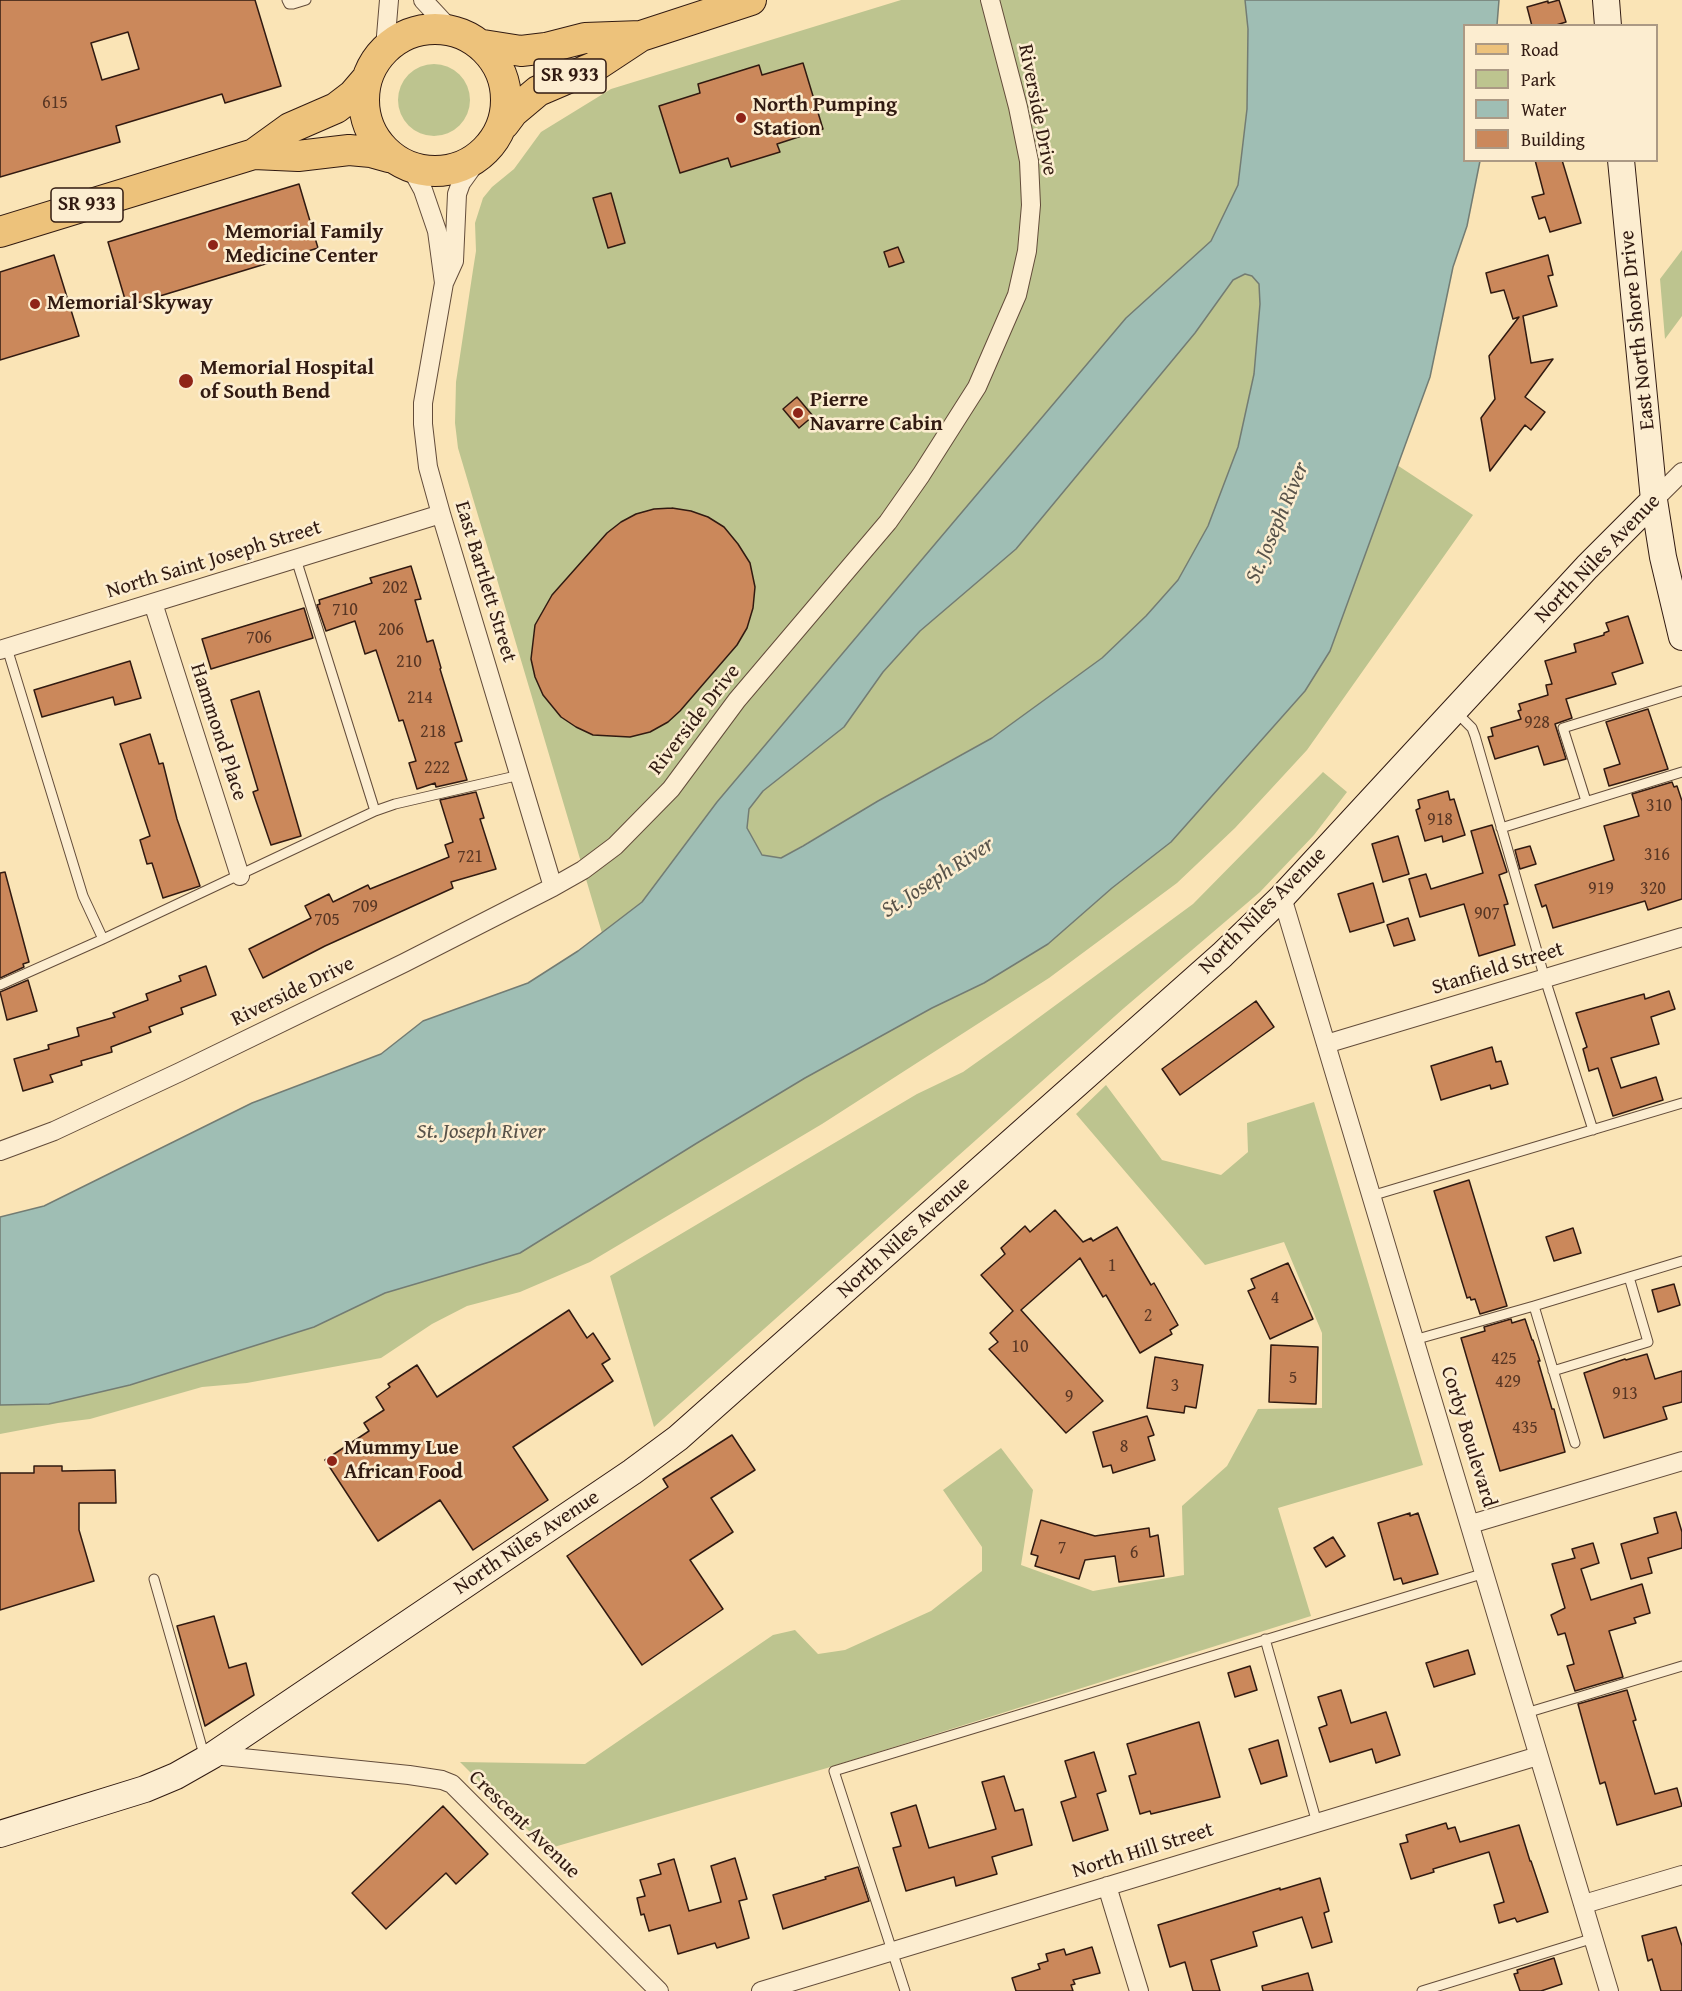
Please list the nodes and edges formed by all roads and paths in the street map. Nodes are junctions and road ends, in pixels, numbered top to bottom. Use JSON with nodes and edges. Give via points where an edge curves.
{"nodes":[{"id":1,"x":287,"y":0,"type":"edge"},
{"id":2,"x":306,"y":0,"type":"edge"},
{"id":3,"x":389,"y":0,"type":"edge"},
{"id":4,"x":423,"y":0,"type":"edge"},
{"id":5,"x":751,"y":0,"type":"edge"},
{"id":6,"x":990,"y":0,"type":"edge"},
{"id":7,"x":1606,"y":0,"type":"edge"},
{"id":8,"x":1608,"y":24,"type":"edge"},
{"id":9,"x":451,"y":30,"type":"junction"},
{"id":10,"x":641,"y":36,"type":"junction"},
{"id":11,"x":483,"y":45,"type":"junction"},
{"id":12,"x":385,"y":48,"type":"junction"},
{"id":13,"x":365,"y":81,"type":"junction"},
{"id":14,"x":504,"y":124,"type":"junction"},
{"id":15,"x":254,"y":154,"type":"junction"},
{"id":16,"x":479,"y":158,"type":"junction"},
{"id":17,"x":400,"y":162,"type":"junction"},
{"id":18,"x":1621,"y":162,"type":"edge"},
{"id":19,"x":0,"y":232,"type":"edge"},
{"id":20,"x":444,"y":283,"type":"junction"},
{"id":21,"x":1682,"y":472,"type":"edge"},
{"id":22,"x":1654,"y":500,"type":"junction"},
{"id":23,"x":441,"y":514,"type":"junction"},
{"id":24,"x":296,"y":559,"type":"junction"},
{"id":25,"x":153,"y":603,"type":"junction"},
{"id":26,"x":1682,"y":637,"type":"edge"},
{"id":27,"x":3,"y":649,"type":"edge"},
{"id":28,"x":1682,"y":691,"type":"edge"},
{"id":29,"x":1455,"y":711,"type":"junction"},
{"id":30,"x":1682,"y":772,"type":"edge"},
{"id":31,"x":520,"y":775,"type":"junction"},
{"id":32,"x":1586,"y":801,"type":"junction"},
{"id":33,"x":375,"y":811,"type":"junction"},
{"id":34,"x":1501,"y":828,"type":"junction"},
{"id":35,"x":240,"y":876,"type":"junction"},
{"id":36,"x":554,"y":887,"type":"junction"},
{"id":37,"x":1282,"y":897,"type":"junction"},
{"id":38,"x":1682,"y":937,"type":"edge"},
{"id":39,"x":103,"y":939,"type":"junction"},
{"id":40,"x":1545,"y":979,"type":"junction"},
{"id":41,"x":0,"y":985,"type":"edge"},
{"id":42,"x":1326,"y":1044,"type":"junction"},
{"id":43,"x":1682,"y":1103,"type":"edge"},
{"id":44,"x":1593,"y":1130,"type":"junction"},
{"id":45,"x":0,"y":1151,"type":"edge"},
{"id":46,"x":1371,"y":1196,"type":"junction"},
{"id":47,"x":1682,"y":1261,"type":"edge"},
{"id":48,"x":1629,"y":1277,"type":"junction"},
{"id":49,"x":1534,"y":1306,"type":"junction"},
{"id":50,"x":1414,"y":1340,"type":"junction"},
{"id":51,"x":1553,"y":1371,"type":"junction"},
{"id":52,"x":1575,"y":1443,"type":"dead end"},
{"id":53,"x":1682,"y":1461,"type":"edge"},
{"id":54,"x":1471,"y":1524,"type":"junction"},
{"id":55,"x":1485,"y":1573,"type":"junction"},
{"id":56,"x":154,"y":1579,"type":"dead end"},
{"id":57,"x":1265,"y":1639,"type":"junction"},
{"id":58,"x":1682,"y":1666,"type":"edge"},
{"id":59,"x":1526,"y":1713,"type":"junction"},
{"id":60,"x":1538,"y":1756,"type":"junction"},
{"id":61,"x":209,"y":1757,"type":"junction"},
{"id":62,"x":1317,"y":1823,"type":"junction"},
{"id":63,"x":0,"y":1834,"type":"edge"},
{"id":64,"x":1682,"y":1875,"type":"edge"},
{"id":65,"x":1107,"y":1886,"type":"junction"},
{"id":66,"x":1584,"y":1904,"type":"junction"},
{"id":67,"x":1594,"y":1938,"type":"junction"},
{"id":68,"x":893,"y":1951,"type":"junction"},
{"id":69,"x":1455,"y":1986,"type":"edge"},
{"id":70,"x":660,"y":1991,"type":"edge"},
{"id":71,"x":761,"y":1991,"type":"edge"},
{"id":72,"x":905,"y":1991,"type":"edge"},
{"id":73,"x":1139,"y":1991,"type":"edge"},
{"id":74,"x":1422,"y":1991,"type":"edge"},
{"id":75,"x":1609,"y":1991,"type":"edge"}],
"edges":[{"from":1,"to":2,"type":"lane","via":[[289,4]]},
{"from":3,"to":12,"type":"street"},
{"from":4,"to":9,"type":"street"},
{"from":5,"to":10,"type":"main road","number":"SR 933"},
{"from":6,"to":36,"type":"street","name":"Riverside Drive","via":[[1029,161],[1031,205],[1027,251],[1017,295],[977,387],[888,522],[737,700],[671,789],[615,846]]},
{"from":7,"to":8,"type":"street"},
{"from":9,"to":11,"type":"main road","number":"SR 933"},
{"from":9,"to":12,"type":"main road","number":"SR 933","via":[[427,28],[405,35]]},
{"from":10,"to":11,"type":"main road","number":"SR 933","via":[[585,38],[521,51]]},
{"from":10,"to":14,"type":"main road","number":"SR 933","via":[[594,67],[538,91]]},
{"from":11,"to":14,"type":"main road","via":[[503,79]]},
{"from":12,"to":13,"type":"main road","number":"SR 933"},
{"from":13,"to":15,"type":"main road","number":"SR 933","via":[[336,108],[290,128]]},
{"from":13,"to":17,"type":"main road","via":[[368,120],[375,137]]},
{"from":14,"to":16,"type":"main road","number":"SR 933"},
{"from":15,"to":17,"type":"main road","number":"SR 933","via":[[298,156],[349,150]]},
{"from":15,"to":19,"type":"main road","number":"SR 933"},
{"from":16,"to":17,"type":"main road","number":"SR 933","via":[[444,170]]},
{"from":16,"to":20,"type":"street","name":"East Bartlett Street","via":[[457,194],[454,261]]},
{"from":17,"to":20,"type":"street","name":"East Bartlett Street","via":[[423,190],[437,231]]},
{"from":18,"to":22,"type":"street","name":"East North Shore Drive"},
{"from":20,"to":23,"type":"street","name":"East Bartlett Street","via":[[423,413],[428,467]]},
{"from":21,"to":22,"type":"street","name":"North Niles Avenue"},
{"from":22,"to":26,"type":"street","name":"East North Shore Drive"},
{"from":22,"to":29,"type":"street","name":"North Niles Avenue"},
{"from":23,"to":24,"type":"street","name":"North Saint Joseph Street"},
{"from":23,"to":31,"type":"street","name":"East Bartlett Street"},
{"from":24,"to":25,"type":"street","name":"North Saint Joseph Street"},
{"from":24,"to":33,"type":"lane"},
{"from":25,"to":27,"type":"street","name":"North Saint Joseph Street"},
{"from":25,"to":35,"type":"street","name":"Hammond Place"},
{"from":27,"to":39,"type":"lane","via":[[83,896]]},
{"from":28,"to":32,"type":"lane","via":[[1563,729]]},
{"from":29,"to":34,"type":"lane","via":[[1472,728]]},
{"from":29,"to":37,"type":"street","name":"North Niles Avenue"},
{"from":30,"to":32,"type":"lane"},
{"from":31,"to":33,"type":"lane"},
{"from":31,"to":36,"type":"street","name":"East Bartlett Street"},
{"from":32,"to":34,"type":"lane"},
{"from":33,"to":35,"type":"lane"},
{"from":34,"to":40,"type":"lane"},
{"from":35,"to":39,"type":"lane"},
{"from":36,"to":45,"type":"street","name":"Riverside Drive","via":[[180,1072],[54,1131]]},
{"from":37,"to":42,"type":"street","name":"Corby Boulevard"},
{"from":37,"to":61,"type":"street","name":"North Niles Avenue","via":[[1222,955],[678,1438]]},
{"from":38,"to":40,"type":"street","name":"Stanfield Street"},
{"from":39,"to":41,"type":"lane"},
{"from":40,"to":42,"type":"street","name":"Stanfield Street"},
{"from":40,"to":44,"type":"lane"},
{"from":42,"to":46,"type":"street","name":"Corby Boulevard"},
{"from":43,"to":44,"type":"lane"},
{"from":44,"to":46,"type":"lane"},
{"from":46,"to":50,"type":"street","name":"Corby Boulevard"},
{"from":47,"to":48,"type":"lane"},
{"from":48,"to":49,"type":"lane"},
{"from":48,"to":51,"type":"lane","via":[[1648,1342]]},
{"from":49,"to":50,"type":"lane"},
{"from":49,"to":51,"type":"lane"},
{"from":50,"to":54,"type":"street","name":"Corby Boulevard"},
{"from":51,"to":52,"type":"lane"},
{"from":53,"to":54,"type":"street"},
{"from":54,"to":55,"type":"street","name":"Corby Boulevard"},
{"from":55,"to":57,"type":"lane"},
{"from":55,"to":59,"type":"street","name":"Corby Boulevard"},
{"from":56,"to":61,"type":"lane"},
{"from":57,"to":62,"type":"lane"},
{"from":57,"to":68,"type":"lane","via":[[834,1771]]},
{"from":58,"to":59,"type":"lane"},
{"from":59,"to":60,"type":"street","name":"Corby Boulevard"},
{"from":60,"to":62,"type":"street","name":"North Hill Street"},
{"from":60,"to":66,"type":"street","name":"Corby Boulevard"},
{"from":61,"to":63,"type":"street","name":"North Niles Avenue","via":[[145,1789]]},
{"from":61,"to":70,"type":"street","name":"Crescent Avenue","via":[[409,1775],[452,1784]]},
{"from":62,"to":65,"type":"street","name":"North Hill Street"},
{"from":64,"to":66,"type":"street"},
{"from":65,"to":68,"type":"street","name":"North Hill Street"},
{"from":65,"to":73,"type":"street"},
{"from":66,"to":67,"type":"street","name":"Corby Boulevard"},
{"from":67,"to":69,"type":"lane"},
{"from":67,"to":75,"type":"street","name":"Corby Boulevard"},
{"from":68,"to":71,"type":"street","name":"North Hill Street"},
{"from":68,"to":72,"type":"lane"},
{"from":69,"to":74,"type":"lane"}]}
